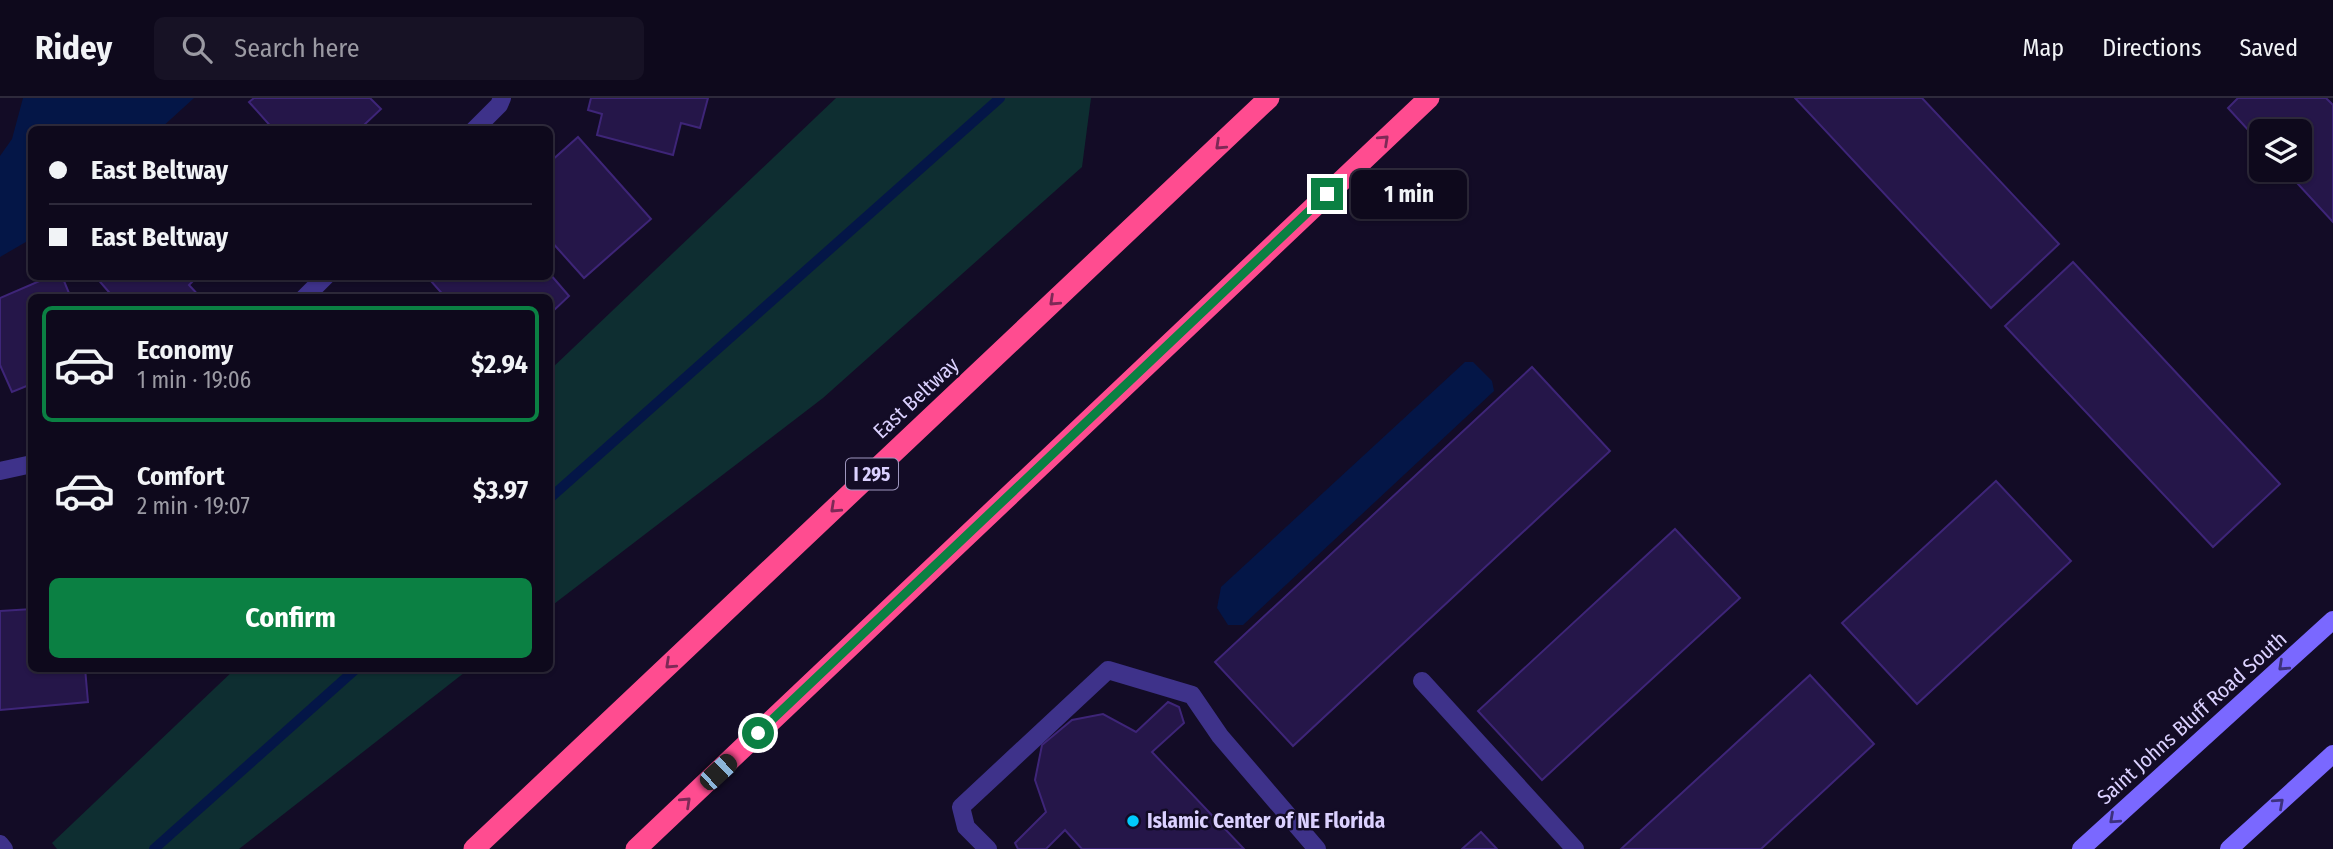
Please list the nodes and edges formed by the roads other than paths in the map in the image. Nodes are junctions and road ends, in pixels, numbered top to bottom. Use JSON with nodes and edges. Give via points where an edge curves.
{"nodes":[{"id":1,"x":502,"y":98,"type":"edge"},
{"id":2,"x":1269,"y":98,"type":"edge"},
{"id":3,"x":1429,"y":98,"type":"edge"},
{"id":4,"x":478,"y":126,"type":"edge"},
{"id":5,"x":322,"y":280,"type":"edge"},
{"id":6,"x":308,"y":294,"type":"edge"},
{"id":7,"x":28,"y":465,"type":"edge"},
{"id":8,"x":0,"y":471,"type":"edge"},
{"id":9,"x":2333,"y":620,"type":"edge"},
{"id":10,"x":1422,"y":681,"type":"dead end"},
{"id":11,"x":2333,"y":754,"type":"edge"},
{"id":12,"x":0,"y":844,"type":"edge"},
{"id":13,"x":4,"y":849,"type":"edge"},
{"id":14,"x":474,"y":849,"type":"edge"},
{"id":15,"x":636,"y":849,"type":"edge"},
{"id":16,"x":988,"y":849,"type":"edge"},
{"id":17,"x":1318,"y":849,"type":"edge"},
{"id":18,"x":1575,"y":849,"type":"edge"},
{"id":19,"x":2081,"y":849,"type":"edge"},
{"id":20,"x":2229,"y":849,"type":"edge"}],
"edges":[{"from":1,"to":4,"type":"street"},
{"from":2,"to":14,"type":"highway","name":"East Beltway","number":"I 295","one_way":true},
{"from":15,"to":3,"type":"highway","one_way":true},
{"from":5,"to":6,"type":"street"},
{"from":7,"to":8,"type":"street"},
{"from":9,"to":19,"type":"main road","name":"Saint Johns Bluff Road South","one_way":true},
{"from":10,"to":18,"type":"street"},
{"from":20,"to":11,"type":"main road","one_way":true},
{"from":12,"to":13,"type":"street"},
{"from":16,"to":17,"type":"street","via":[[966,827],[961,807],[1108,670],[1192,695],[1220,736]]}]}
